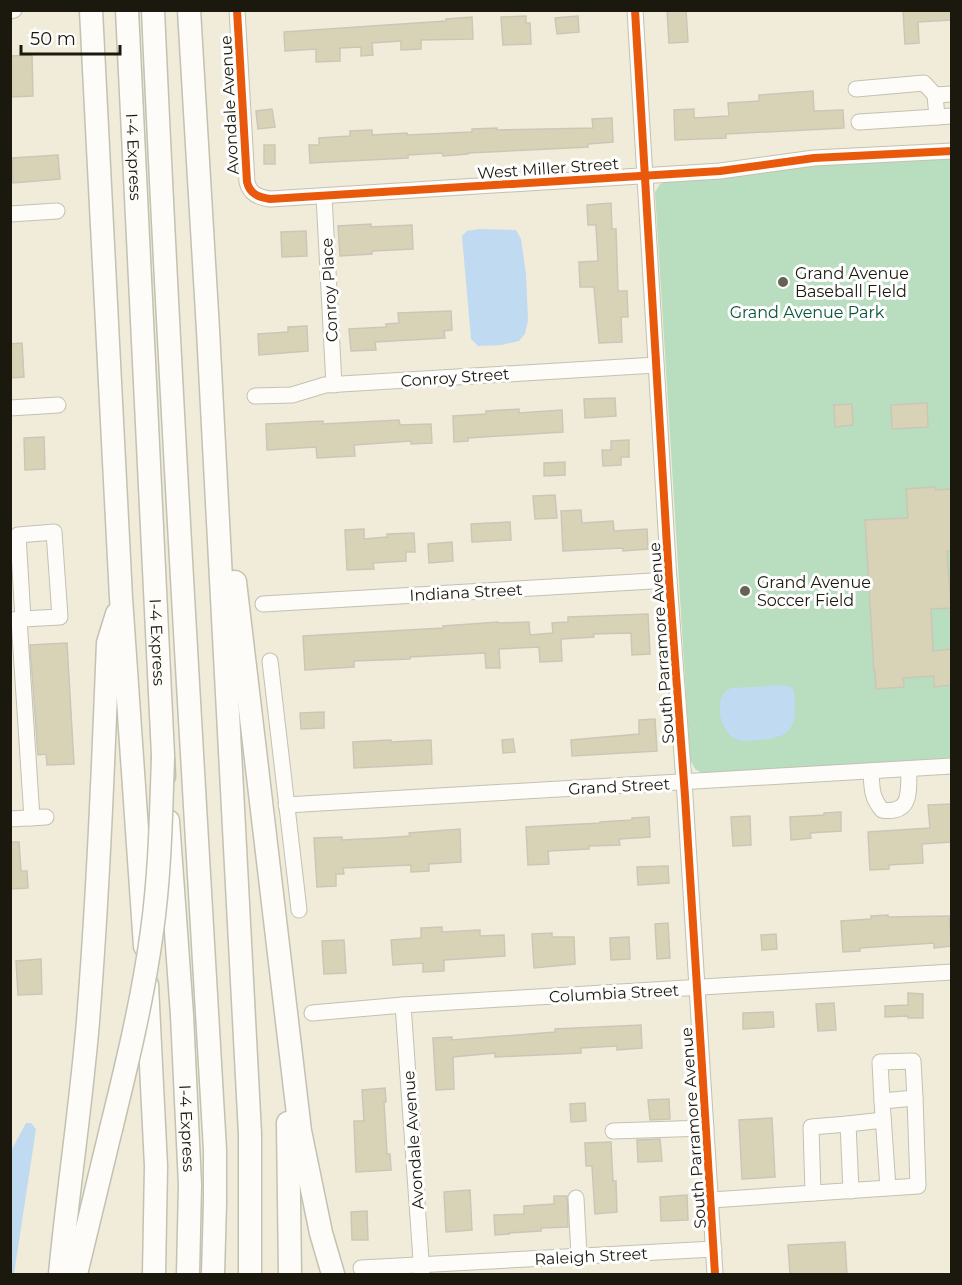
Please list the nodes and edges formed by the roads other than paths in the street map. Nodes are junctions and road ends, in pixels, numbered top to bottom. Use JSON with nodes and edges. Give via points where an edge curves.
{"nodes":[{"id":1,"x":91,"y":10,"type":"edge"},
{"id":2,"x":127,"y":10,"type":"edge"},
{"id":3,"x":153,"y":10,"type":"edge"},
{"id":4,"x":189,"y":10,"type":"edge"},
{"id":5,"x":237,"y":10,"type":"edge"},
{"id":6,"x":635,"y":10,"type":"edge"},
{"id":7,"x":856,"y":89,"type":"dead end"},
{"id":8,"x":951,"y":94,"type":"edge"},
{"id":9,"x":935,"y":95,"type":"junction"},
{"id":10,"x":944,"y":116,"type":"edge"},
{"id":11,"x":860,"y":122,"type":"dead end"},
{"id":12,"x":951,"y":151,"type":"edge"},
{"id":13,"x":644,"y":175,"type":"junction"},
{"id":14,"x":255,"y":195,"type":"joint"},
{"id":15,"x":324,"y":195,"type":"junction"},
{"id":16,"x":57,"y":212,"type":"dead end"},
{"id":17,"x":10,"y":214,"type":"edge"},
{"id":18,"x":208,"y":330,"type":"junction"},
{"id":19,"x":656,"y":365,"type":"junction"},
{"id":20,"x":334,"y":385,"type":"junction"},
{"id":21,"x":255,"y":396,"type":"dead end"},
{"id":22,"x":58,"y":405,"type":"dead end"},
{"id":23,"x":10,"y":408,"type":"edge"},
{"id":24,"x":669,"y":580,"type":"junction"},
{"id":25,"x":122,"y":598,"type":"junction"},
{"id":26,"x":263,"y":604,"type":"dead end"},
{"id":27,"x":18,"y":620,"type":"edge"},
{"id":28,"x":270,"y":661,"type":"dead end"},
{"id":29,"x":163,"y":757,"type":"junction"},
{"id":30,"x":951,"y":766,"type":"edge"},
{"id":31,"x":909,"y":769,"type":"junction"},
{"id":32,"x":871,"y":771,"type":"junction"},
{"id":33,"x":684,"y":782,"type":"junction"},
{"id":34,"x":286,"y":805,"type":"junction"},
{"id":35,"x":10,"y":819,"type":"edge"},
{"id":36,"x":300,"y":910,"type":"dead end"},
{"id":37,"x":951,"y":972,"type":"edge"},
{"id":38,"x":698,"y":988,"type":"junction"},
{"id":39,"x":403,"y":1005,"type":"junction"},
{"id":40,"x":312,"y":1013,"type":"dead end"},
{"id":41,"x":287,"y":1021,"type":"junction"},
{"id":42,"x":915,"y":1098,"type":"junction"},
{"id":43,"x":882,"y":1101,"type":"junction"},
{"id":44,"x":883,"y":1120,"type":"junction"},
{"id":45,"x":848,"y":1124,"type":"junction"},
{"id":46,"x":706,"y":1128,"type":"junction"},
{"id":47,"x":613,"y":1131,"type":"dead end"},
{"id":48,"x":888,"y":1188,"type":"junction"},
{"id":49,"x":851,"y":1191,"type":"junction"},
{"id":50,"x":813,"y":1193,"type":"junction"},
{"id":51,"x":576,"y":1197,"type":"dead end"},
{"id":52,"x":711,"y":1200,"type":"junction"},
{"id":53,"x":714,"y":1249,"type":"junction"},
{"id":54,"x":579,"y":1256,"type":"junction"},
{"id":55,"x":361,"y":1268,"type":"dead end"},
{"id":56,"x":422,"y":1270,"type":"edge"},
{"id":57,"x":60,"y":1275,"type":"edge"},
{"id":58,"x":76,"y":1275,"type":"edge"},
{"id":59,"x":154,"y":1275,"type":"edge"},
{"id":60,"x":188,"y":1275,"type":"edge"},
{"id":61,"x":213,"y":1275,"type":"edge"},
{"id":62,"x":250,"y":1275,"type":"edge"},
{"id":63,"x":290,"y":1275,"type":"edge"},
{"id":64,"x":333,"y":1275,"type":"edge"},
{"id":65,"x":715,"y":1275,"type":"edge"}],
"edges":[{"from":1,"to":25,"type":"highway"},
{"from":2,"to":29,"type":"highway","name":"I-4 Express"},
{"from":3,"to":61,"type":"highway","name":"I-4 Express","via":[[215,1150]]},
{"from":4,"to":18,"type":"highway"},
{"from":5,"to":14,"type":"street","name":"Avondale Avenue","via":[[245,168],[248,188]]},
{"from":6,"to":13,"type":"street","name":"South Parramore Avenue"},
{"from":7,"to":9,"type":"street","via":[[924,83]]},
{"from":8,"to":9,"type":"street"},
{"from":9,"to":10,"type":"street"},
{"from":10,"to":11,"type":"street"},
{"from":12,"to":13,"type":"street","name":"West Miller Street","via":[[814,158],[720,171]]},
{"from":13,"to":15,"type":"street","name":"West Miller Street"},
{"from":13,"to":19,"type":"street","name":"South Parramore Avenue"},
{"from":14,"to":15,"type":"street","name":"West Miller Street","via":[[270,199]]},
{"from":15,"to":20,"type":"street","name":"Conroy Place"},
{"from":16,"to":17,"type":"street"},
{"from":18,"to":41,"type":"highway"},
{"from":18,"to":62,"type":"highway","via":[[250,1134]]},
{"from":19,"to":20,"type":"street","name":"Conroy Street"},
{"from":19,"to":24,"type":"street","name":"South Parramore Avenue"},
{"from":20,"to":21,"type":"street","name":"Conroy Street","via":[[292,395]]},
{"from":22,"to":23,"type":"street"},
{"from":24,"to":26,"type":"street","name":"Indiana Street"},
{"from":24,"to":33,"type":"street","name":"South Parramore Avenue"},
{"from":25,"to":57,"type":"highway","via":[[108,643],[88,1022]]},
{"from":25,"to":59,"type":"highway","via":[[153,1087]]},
{"from":27,"to":27,"type":"street","via":[[60,617],[54,532],[18,535]]},
{"from":27,"to":35,"type":"street","via":[[39,817]]},
{"from":28,"to":34,"type":"street"},
{"from":29,"to":58,"type":"highway","bridge":true,"via":[[152,931],[129,1054]]},
{"from":29,"to":60,"type":"highway","name":"I-4 Express","bridge":true,"via":[[182,1015],[190,1185]]},
{"from":30,"to":31,"type":"street","name":"Grand Street"},
{"from":31,"to":32,"type":"street","name":"Grand Street"},
{"from":31,"to":32,"type":"street","via":[[908,797],[902,807],[892,811],[882,810],[875,802]]},
{"from":32,"to":33,"type":"street","name":"Grand Street"},
{"from":33,"to":34,"type":"street","name":"Grand Street"},
{"from":33,"to":38,"type":"street","name":"South Parramore Avenue"},
{"from":34,"to":36,"type":"street"},
{"from":37,"to":38,"type":"street","name":"Columbia Street"},
{"from":38,"to":39,"type":"street","name":"Columbia Street"},
{"from":38,"to":46,"type":"street","name":"South Parramore Avenue"},
{"from":39,"to":40,"type":"street","name":"Columbia Street"},
{"from":39,"to":56,"type":"street","name":"Avondale Avenue"},
{"from":41,"to":63,"type":"highway"},
{"from":41,"to":64,"type":"highway","via":[[300,1131]]},
{"from":42,"to":43,"type":"street"},
{"from":42,"to":43,"type":"street","via":[[913,1061],[880,1062]]},
{"from":42,"to":48,"type":"street","via":[[918,1186]]},
{"from":43,"to":44,"type":"street"},
{"from":44,"to":45,"type":"street"},
{"from":44,"to":48,"type":"street"},
{"from":45,"to":49,"type":"street"},
{"from":45,"to":50,"type":"street","via":[[811,1127]]},
{"from":46,"to":47,"type":"street"},
{"from":46,"to":52,"type":"street","name":"South Parramore Avenue"},
{"from":48,"to":49,"type":"street"},
{"from":49,"to":50,"type":"street"},
{"from":50,"to":52,"type":"street"},
{"from":51,"to":54,"type":"street"},
{"from":52,"to":53,"type":"street","name":"South Parramore Avenue"},
{"from":53,"to":54,"type":"street","name":"Raleigh Street"},
{"from":53,"to":65,"type":"street","name":"South Parramore Avenue"},
{"from":54,"to":56,"type":"street","name":"Raleigh Street"},
{"from":55,"to":56,"type":"street","name":"Raleigh Street"}]}
